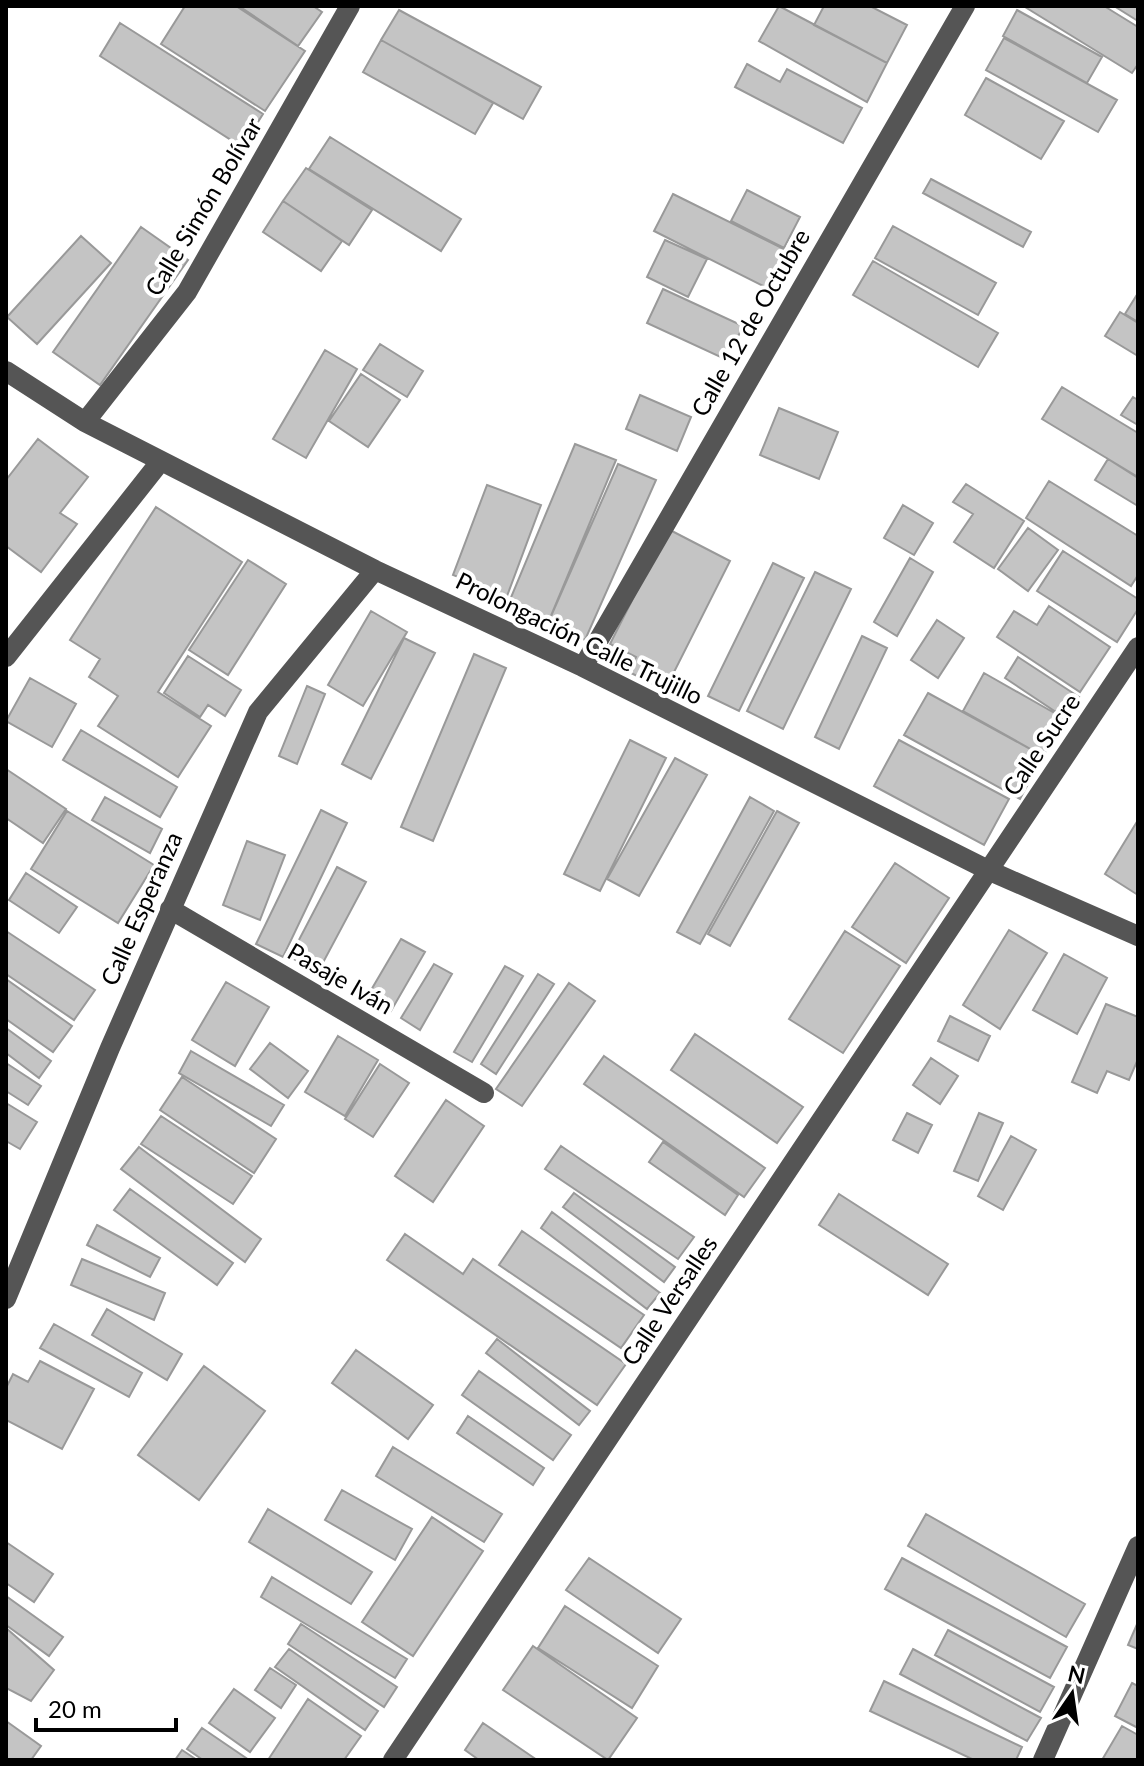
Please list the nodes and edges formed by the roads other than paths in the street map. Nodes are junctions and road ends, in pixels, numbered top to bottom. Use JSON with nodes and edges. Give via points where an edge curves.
{"nodes":[{"id":1,"x":350,"y":6,"type":"edge"},
{"id":2,"x":965,"y":6,"type":"edge"},
{"id":3,"x":6,"y":371,"type":"edge"},
{"id":4,"x":85,"y":422,"type":"junction"},
{"id":5,"x":160,"y":462,"type":"junction"},
{"id":6,"x":375,"y":570,"type":"junction"},
{"id":7,"x":1138,"y":647,"type":"edge"},
{"id":8,"x":6,"y":657,"type":"edge"},
{"id":9,"x":583,"y":667,"type":"junction"},
{"id":10,"x":990,"y":871,"type":"junction"},
{"id":11,"x":170,"y":909,"type":"junction"},
{"id":12,"x":1138,"y":936,"type":"edge"},
{"id":13,"x":484,"y":1093,"type":"dead end"},
{"id":14,"x":6,"y":1299,"type":"edge"},
{"id":15,"x":1138,"y":1546,"type":"edge"},
{"id":16,"x":393,"y":1760,"type":"edge"},
{"id":17,"x":1043,"y":1760,"type":"edge"}],
"edges":[{"from":1,"to":4,"type":"street","name":"Calle Simón Bolívar","via":[[187,292]]},
{"from":2,"to":9,"type":"street","name":"Calle 12 de Octubre"},
{"from":3,"to":4,"type":"street","name":"Prolongación Calle Trujillo"},
{"from":4,"to":5,"type":"street","name":"Prolongación Calle Trujillo"},
{"from":5,"to":6,"type":"street","name":"Prolongación Calle Trujillo"},
{"from":5,"to":8,"type":"street"},
{"from":6,"to":9,"type":"street","name":"Prolongación Calle Trujillo"},
{"from":6,"to":11,"type":"street","name":"Calle Esperanza","via":[[258,712]]},
{"from":7,"to":10,"type":"street","name":"Calle Sucre"},
{"from":9,"to":10,"type":"street","name":"Prolongación Calle Trujillo"},
{"from":10,"to":12,"type":"street","name":"Prolongación Calle Trujillo"},
{"from":10,"to":16,"type":"street","name":"Calle Versalles"},
{"from":11,"to":13,"type":"street","name":"Pasaje Iván"},
{"from":11,"to":14,"type":"street","name":"Calle Esperanza"},
{"from":15,"to":17,"type":"street"}]}
